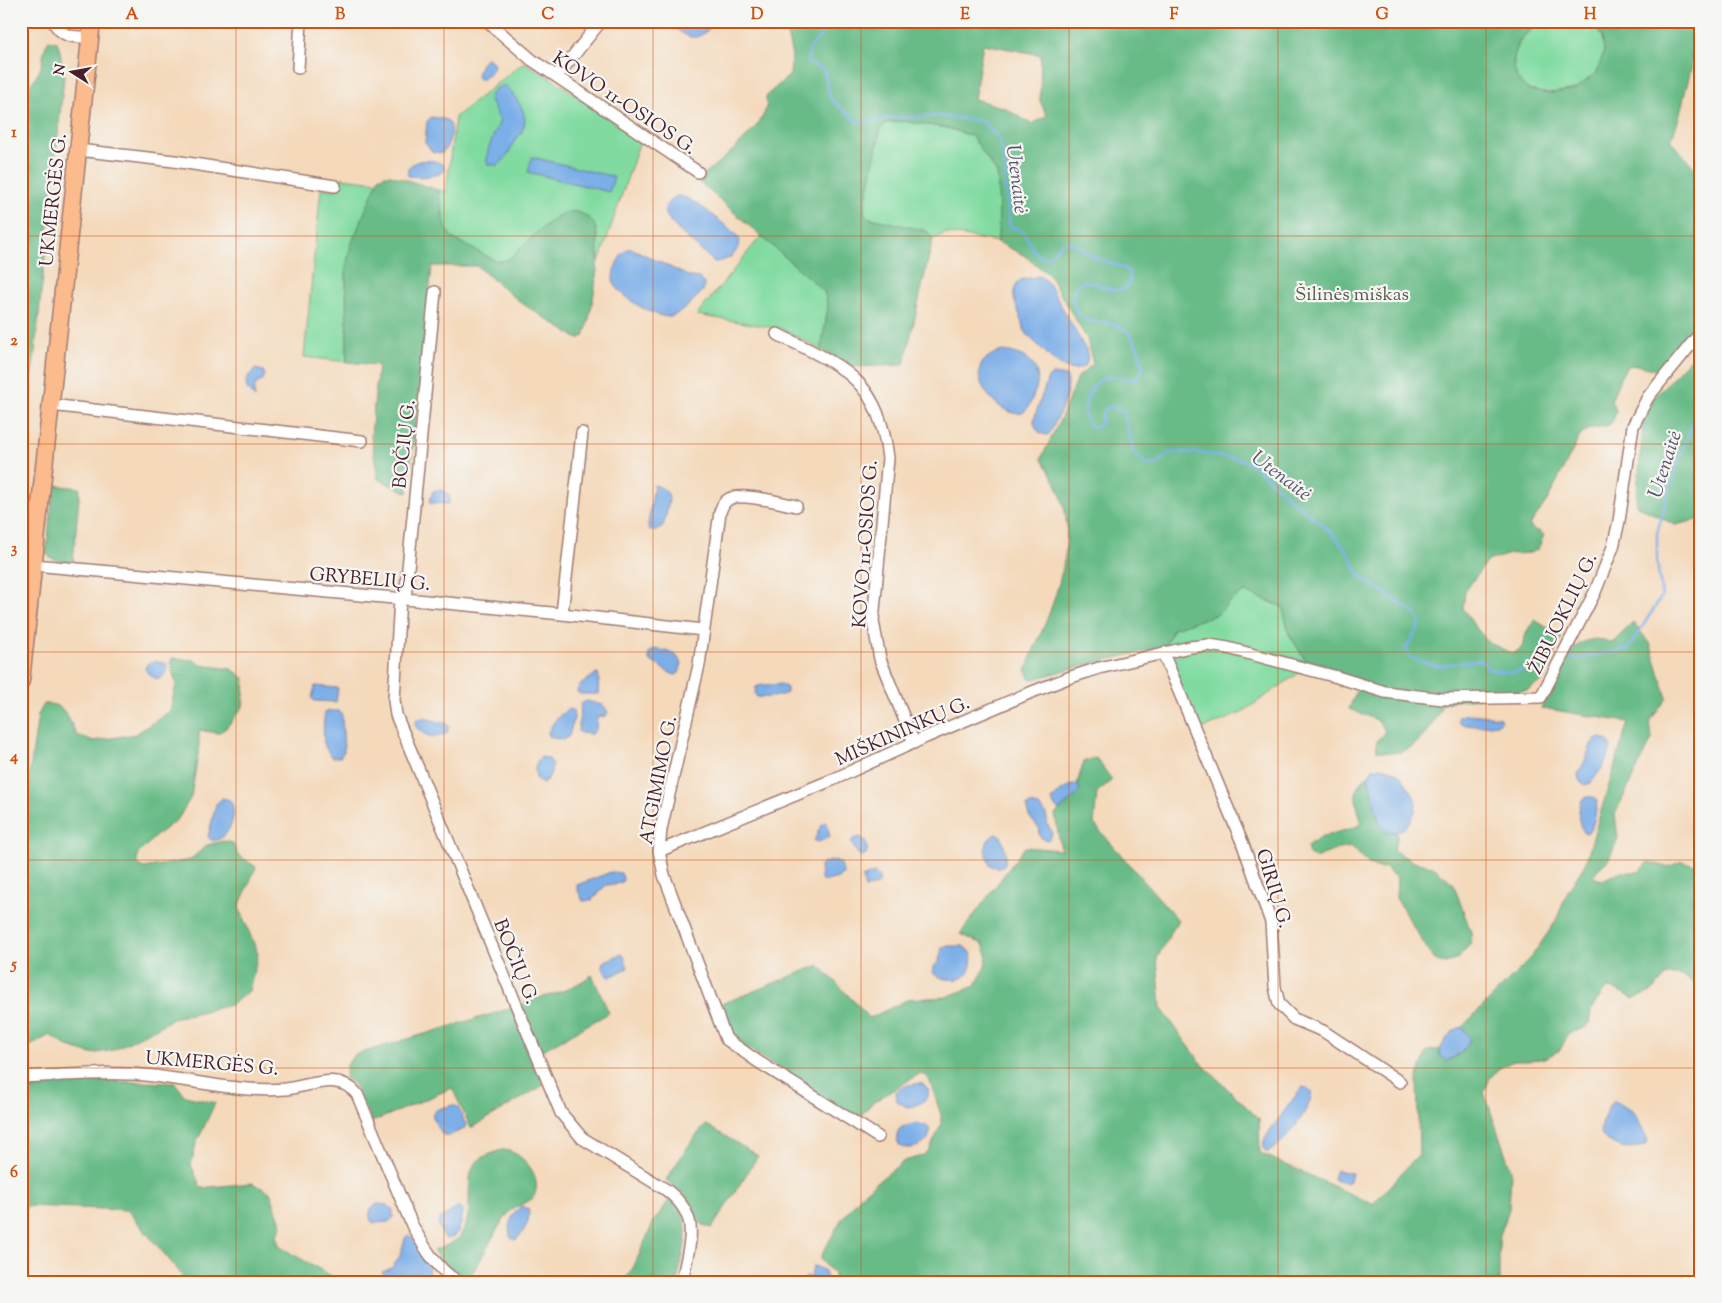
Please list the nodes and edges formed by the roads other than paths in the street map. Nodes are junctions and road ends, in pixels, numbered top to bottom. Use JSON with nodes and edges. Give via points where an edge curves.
{"nodes":[{"id":1,"x":53,"y":21,"type":"edge"},
{"id":2,"x":301,"y":21,"type":"edge"},
{"id":3,"x":487,"y":21,"type":"edge"},
{"id":4,"x":601,"y":21,"type":"edge"},
{"id":5,"x":91,"y":29,"type":"edge"},
{"id":6,"x":298,"y":68,"type":"dead end"},
{"id":7,"x":558,"y":76,"type":"junction"},
{"id":8,"x":78,"y":150,"type":"junction"},
{"id":9,"x":698,"y":172,"type":"dead end"},
{"id":10,"x":335,"y":186,"type":"dead end"},
{"id":11,"x":435,"y":292,"type":"dead end"},
{"id":12,"x":1701,"y":332,"type":"edge"},
{"id":13,"x":777,"y":334,"type":"dead end"},
{"id":14,"x":51,"y":404,"type":"junction"},
{"id":15,"x":582,"y":433,"type":"dead end"},
{"id":16,"x":362,"y":441,"type":"dead end"},
{"id":17,"x":796,"y":506,"type":"dead end"},
{"id":18,"x":28,"y":564,"type":"edge"},
{"id":19,"x":402,"y":598,"type":"junction"},
{"id":20,"x":562,"y":614,"type":"junction"},
{"id":21,"x":703,"y":630,"type":"junction"},
{"id":22,"x":1163,"y":653,"type":"junction"},
{"id":23,"x":21,"y":681,"type":"edge"},
{"id":24,"x":914,"y":743,"type":"junction"},
{"id":25,"x":659,"y":852,"type":"junction"},
{"id":26,"x":21,"y":1078,"type":"edge"},
{"id":27,"x":1400,"y":1082,"type":"dead end"},
{"id":28,"x":878,"y":1137,"type":"dead end"},
{"id":29,"x":458,"y":1282,"type":"edge"},
{"id":30,"x":682,"y":1282,"type":"edge"}],
"edges":[{"from":1,"to":5,"type":"street","via":[[58,30],[70,37]]},
{"from":2,"to":6,"type":"street"},
{"from":3,"to":7,"type":"street","name":"KOVO 11-OSIOS G.","via":[[532,60]]},
{"from":4,"to":7,"type":"street"},
{"from":5,"to":8,"type":"highway","name":"UKMERGĖS G."},
{"from":7,"to":9,"type":"street","name":"KOVO 11-OSIOS G."},
{"from":8,"to":10,"type":"street"},
{"from":8,"to":14,"type":"highway","name":"UKMERGĖS G."},
{"from":11,"to":19,"type":"street","name":"BOČIŲ G."},
{"from":12,"to":22,"type":"street","name":"ŽIBUOKLIŲ G.","via":[[1648,397],[1633,426],[1613,547],[1595,592],[1540,697],[1442,699],[1385,692],[1228,648],[1209,645]]},
{"from":13,"to":24,"type":"street","name":"KOVO 11-OSIOS G.","via":[[845,369],[869,395],[880,424],[888,458],[873,621],[880,659]]},
{"from":14,"to":16,"type":"street"},
{"from":14,"to":18,"type":"highway","name":"UKMERGĖS G."},
{"from":15,"to":20,"type":"street"},
{"from":17,"to":21,"type":"street","name":"ATGIMIMO G.","via":[[739,496],[723,504]]},
{"from":18,"to":19,"type":"street","name":"GRYBELIŲ G."},
{"from":18,"to":23,"type":"highway","name":"UKMERGĖS G."},
{"from":19,"to":20,"type":"street","name":"GRYBELIŲ G."},
{"from":19,"to":30,"type":"street","name":"BOČIŲ G.","via":[[394,700],[396,715],[561,1114],[582,1138],[675,1196],[687,1212],[691,1230]]},
{"from":20,"to":21,"type":"street","name":"GRYBELIŲ G."},
{"from":21,"to":25,"type":"street","name":"ATGIMIMO G.","via":[[700,665],[661,829]]},
{"from":22,"to":24,"type":"street","name":"MIŠKININKŲ G.","via":[[1068,678]]},
{"from":22,"to":27,"type":"street","name":"GIRIŲ G.","via":[[1272,922],[1275,987],[1279,1004],[1294,1019],[1322,1031]]},
{"from":24,"to":25,"type":"street","name":"MIŠKININKŲ G."},
{"from":25,"to":28,"type":"street","name":"ATGIMIMO G.","via":[[664,875],[726,1039]]},
{"from":26,"to":29,"type":"street","name":"UKMERGĖS G.","via":[[120,1073],[259,1090],[295,1088],[327,1081],[346,1083],[357,1094],[422,1243],[438,1266]]}]}
